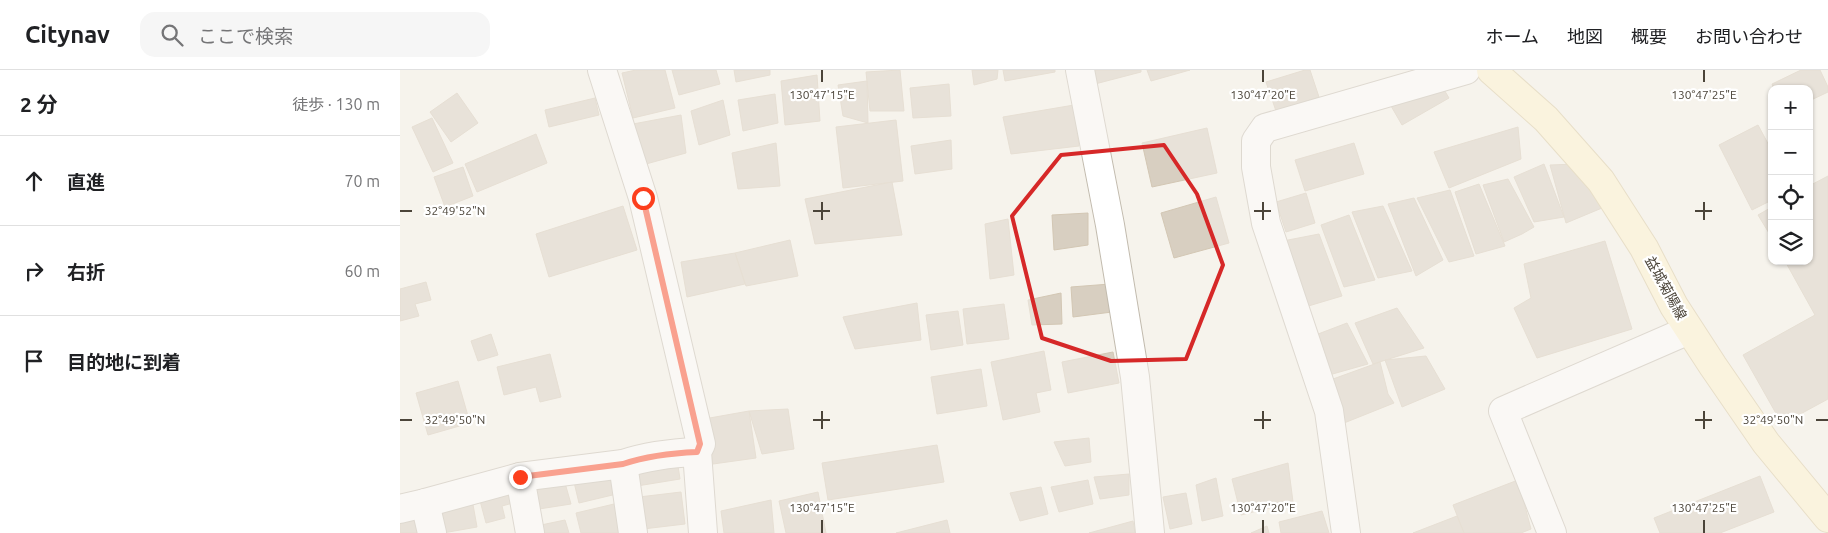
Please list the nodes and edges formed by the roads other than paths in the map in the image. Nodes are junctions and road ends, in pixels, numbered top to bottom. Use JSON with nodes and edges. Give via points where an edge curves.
{"nodes":[{"id":1,"x":1080,"y":70,"type":"edge"},
{"id":2,"x":1466,"y":70,"type":"edge"},
{"id":3,"x":1492,"y":70,"type":"edge"},
{"id":4,"x":610,"y":72,"type":"edge"},
{"id":5,"x":1690,"y":330,"type":"junction"},
{"id":6,"x":697,"y":452,"type":"junction"},
{"id":7,"x":623,"y":464,"type":"junction"},
{"id":8,"x":520,"y":477,"type":"junction"},
{"id":9,"x":413,"y":506,"type":"edge"},
{"id":10,"x":1828,"y":518,"type":"edge"},
{"id":11,"x":432,"y":533,"type":"edge"},
{"id":12,"x":530,"y":533,"type":"edge"},
{"id":13,"x":634,"y":533,"type":"edge"},
{"id":14,"x":703,"y":533,"type":"edge"},
{"id":15,"x":1150,"y":533,"type":"edge"},
{"id":16,"x":1346,"y":533,"type":"edge"},
{"id":17,"x":1552,"y":533,"type":"edge"}],
"edges":[{"from":1,"to":15,"type":"street","via":[[1135,377]]},
{"from":2,"to":16,"type":"street","via":[[1265,128],[1256,141],[1256,167],[1266,223],[1329,411]]},
{"from":3,"to":5,"type":"main road","name":"益城菊陽線","via":[[1546,119],[1601,181],[1644,248]]},
{"from":4,"to":6,"type":"street","via":[[700,444]]},
{"from":5,"to":10,"type":"main road","name":"益城菊陽線","via":[[1766,443]]},
{"from":5,"to":17,"type":"street","via":[[1503,411]]},
{"from":6,"to":7,"type":"street"},
{"from":6,"to":14,"type":"street"},
{"from":7,"to":8,"type":"street"},
{"from":7,"to":13,"type":"street"},
{"from":8,"to":9,"type":"street"},
{"from":8,"to":12,"type":"street"},
{"from":9,"to":11,"type":"street"}]}
